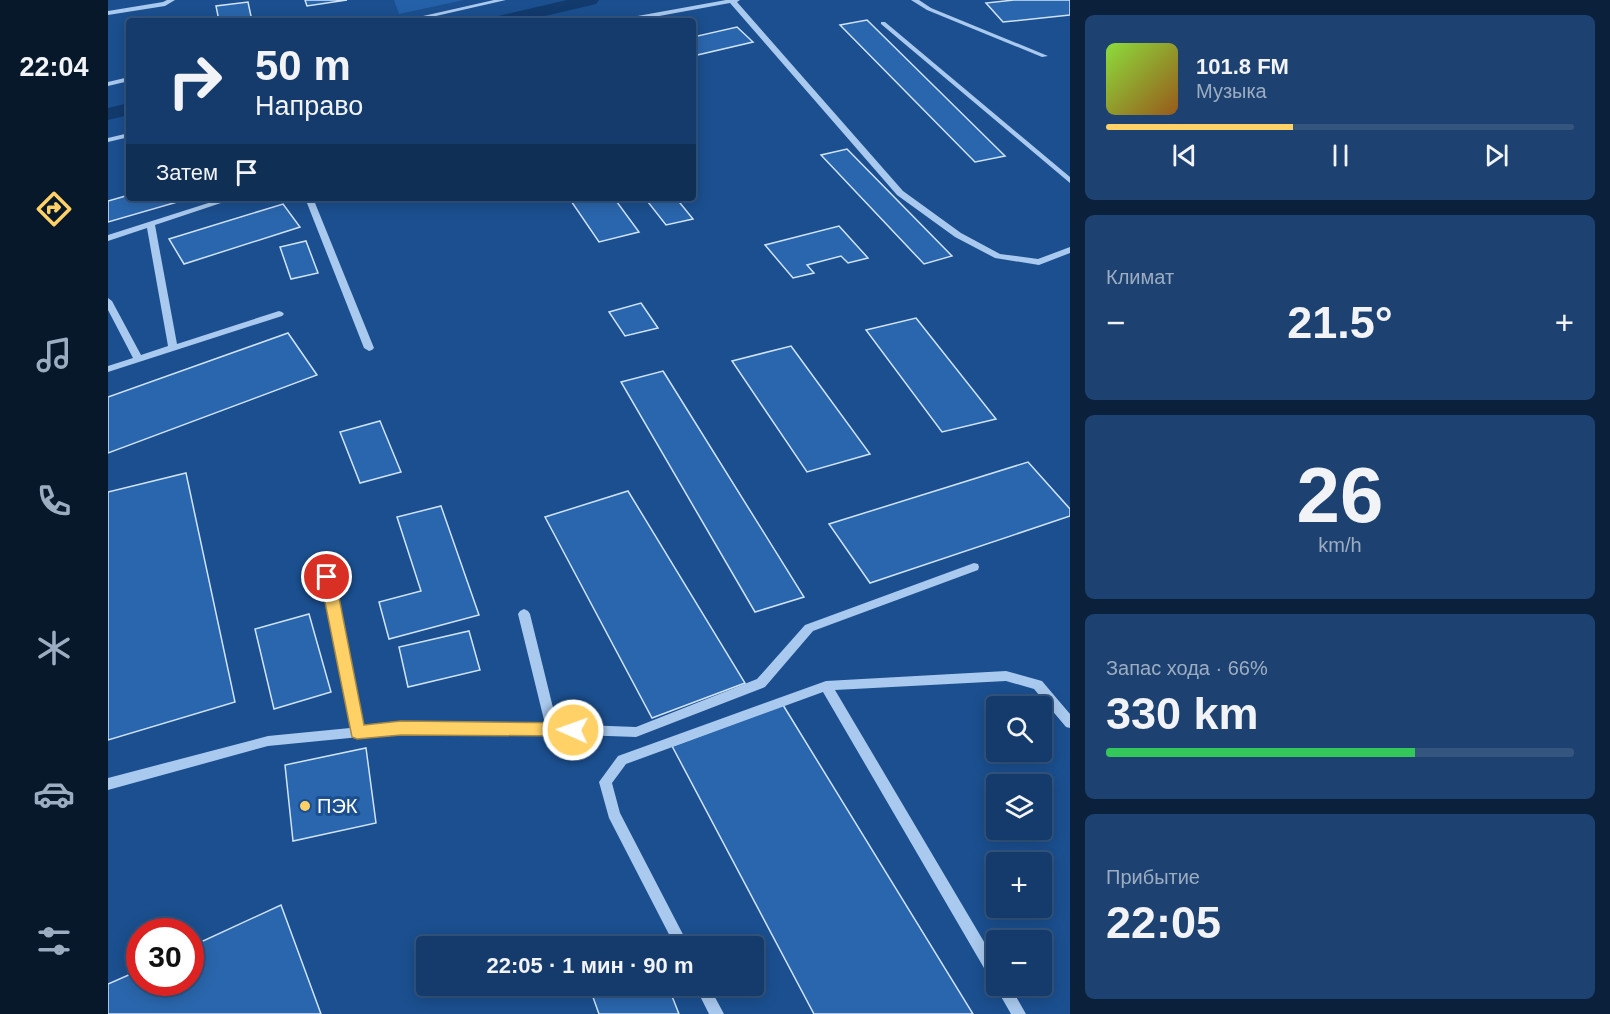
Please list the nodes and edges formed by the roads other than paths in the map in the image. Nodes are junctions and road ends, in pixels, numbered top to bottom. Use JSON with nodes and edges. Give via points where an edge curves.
{"nodes":[{"id":1,"x":172,"y":0,"type":"edge"},
{"id":2,"x":503,"y":0,"type":"edge"},
{"id":3,"x":735,"y":0,"type":"edge"},
{"id":4,"x":914,"y":0,"type":"edge"},
{"id":5,"x":108,"y":13,"type":"edge"},
{"id":6,"x":418,"y":18,"type":"edge"},
{"id":7,"x":637,"y":18,"type":"edge"},
{"id":8,"x":883,"y":23,"type":"dead end"},
{"id":9,"x":1044,"y":56,"type":"dead end"},
{"id":10,"x":126,"y":80,"type":"edge"},
{"id":11,"x":108,"y":84,"type":"edge"},
{"id":12,"x":126,"y":136,"type":"edge"},
{"id":13,"x":108,"y":140,"type":"edge"},
{"id":14,"x":1070,"y":181,"type":"edge"},
{"id":15,"x":222,"y":201,"type":"edge"},
{"id":16,"x":310,"y":201,"type":"edge"},
{"id":17,"x":151,"y":225,"type":"junction"},
{"id":18,"x":108,"y":238,"type":"edge"},
{"id":19,"x":1070,"y":250,"type":"edge"},
{"id":20,"x":108,"y":301,"type":"edge"},
{"id":21,"x":279,"y":314,"type":"dead end"},
{"id":22,"x":173,"y":348,"type":"junction"},
{"id":23,"x":369,"y":348,"type":"dead end"},
{"id":24,"x":138,"y":359,"type":"junction"},
{"id":25,"x":108,"y":369,"type":"edge"},
{"id":26,"x":974,"y":567,"type":"dead end"},
{"id":27,"x":327,"y":577,"type":"dead end"},
{"id":28,"x":524,"y":614,"type":"dead end"},
{"id":29,"x":826,"y":686,"type":"junction"},
{"id":30,"x":1070,"y":723,"type":"edge"},
{"id":31,"x":552,"y":729,"type":"junction"},
{"id":32,"x":357,"y":733,"type":"junction"},
{"id":33,"x":108,"y":784,"type":"edge"},
{"id":34,"x":677,"y":936,"type":"edge"},
{"id":35,"x":986,"y":958,"type":"edge"},
{"id":36,"x":707,"y":996,"type":"edge"},
{"id":37,"x":1008,"y":996,"type":"edge"},
{"id":38,"x":717,"y":1014,"type":"edge"},
{"id":39,"x":1019,"y":1014,"type":"edge"}],
"edges":[{"from":1,"to":5,"type":"street"},
{"from":2,"to":6,"type":"street"},
{"from":3,"to":7,"type":"street"},
{"from":3,"to":19,"type":"street","via":[[900,193],[958,235],[998,256],[1038,262]]},
{"from":4,"to":9,"type":"street"},
{"from":8,"to":14,"type":"street"},
{"from":10,"to":11,"type":"street"},
{"from":12,"to":13,"type":"street"},
{"from":15,"to":17,"type":"street"},
{"from":16,"to":23,"type":"street"},
{"from":17,"to":18,"type":"street"},
{"from":17,"to":22,"type":"street"},
{"from":20,"to":24,"type":"street"},
{"from":21,"to":22,"type":"street"},
{"from":22,"to":24,"type":"street"},
{"from":24,"to":25,"type":"street"},
{"from":26,"to":31,"type":"street","via":[[809,628],[761,683],[636,732]]},
{"from":27,"to":32,"type":"street"},
{"from":28,"to":31,"type":"street"},
{"from":29,"to":30,"type":"street","via":[[1006,676],[1038,685]]},
{"from":29,"to":34,"type":"street","via":[[622,759],[605,782],[614,814]]},
{"from":29,"to":35,"type":"street"},
{"from":31,"to":32,"type":"street","via":[[401,728]]},
{"from":32,"to":33,"type":"street","via":[[268,741]]},
{"from":36,"to":38,"type":"street"},
{"from":37,"to":39,"type":"street"}]}
